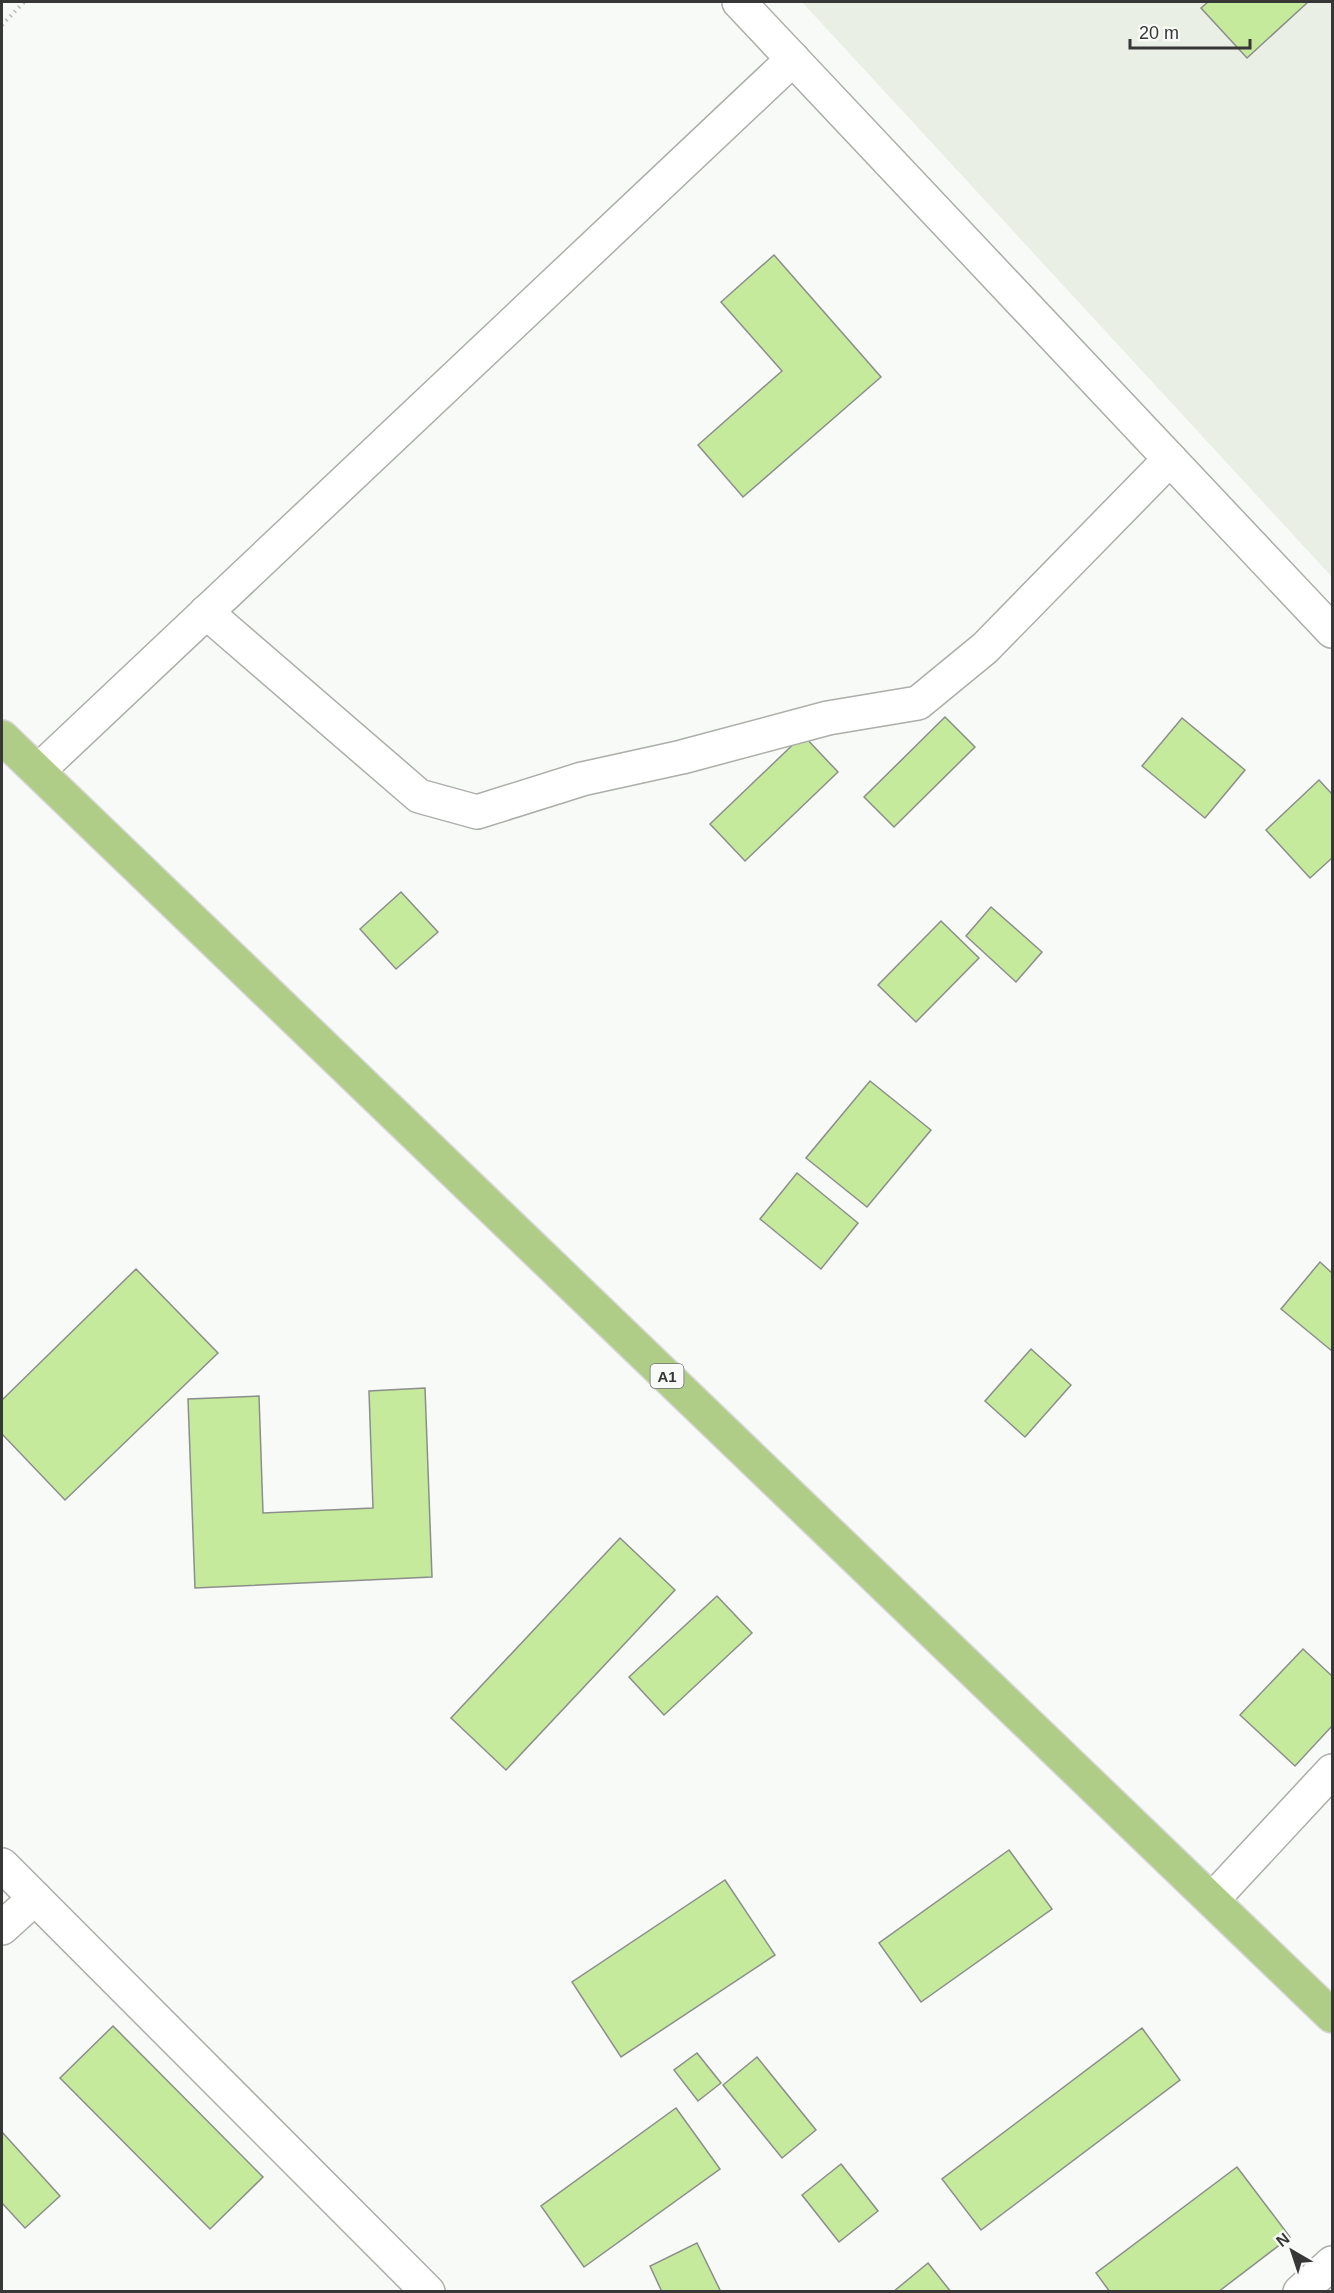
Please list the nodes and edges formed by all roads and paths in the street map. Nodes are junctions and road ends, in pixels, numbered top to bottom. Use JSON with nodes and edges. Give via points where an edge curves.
{"nodes":[{"id":1,"x":24,"y":2,"type":"edge"},
{"id":2,"x":739,"y":2,"type":"edge"},
{"id":3,"x":2,"y":24,"type":"edge"},
{"id":4,"x":793,"y":59,"type":"junction"},
{"id":5,"x":1170,"y":459,"type":"junction"},
{"id":6,"x":206,"y":612,"type":"junction"},
{"id":7,"x":1332,"y":631,"type":"edge"},
{"id":8,"x":2,"y":736,"type":"edge"},
{"id":9,"x":38,"y":771,"type":"junction"},
{"id":10,"x":1332,"y":1771,"type":"edge"},
{"id":11,"x":2,"y":1865,"type":"edge"},
{"id":12,"x":35,"y":1898,"type":"junction"},
{"id":13,"x":1212,"y":1900,"type":"junction"},
{"id":14,"x":2,"y":1928,"type":"edge"},
{"id":15,"x":1332,"y":2016,"type":"edge"},
{"id":16,"x":1332,"y":2263,"type":"edge"},
{"id":17,"x":428,"y":2292,"type":"edge"},
{"id":18,"x":1300,"y":2292,"type":"edge"}],
"edges":[{"from":1,"to":3,"type":"path"},
{"from":2,"to":4,"type":"street"},
{"from":4,"to":5,"type":"street"},
{"from":4,"to":6,"type":"street"},
{"from":5,"to":6,"type":"street","via":[[985,648],[918,703],[828,718],[582,779],[477,812],[419,796]]},
{"from":5,"to":7,"type":"street"},
{"from":6,"to":9,"type":"street"},
{"from":8,"to":9,"type":"main road","number":"A1"},
{"from":9,"to":13,"type":"main road","number":"A1"},
{"from":10,"to":13,"type":"street"},
{"from":11,"to":12,"type":"street"},
{"from":12,"to":14,"type":"street"},
{"from":12,"to":17,"type":"street"},
{"from":13,"to":15,"type":"main road","number":"A1"},
{"from":16,"to":18,"type":"street"}]}
